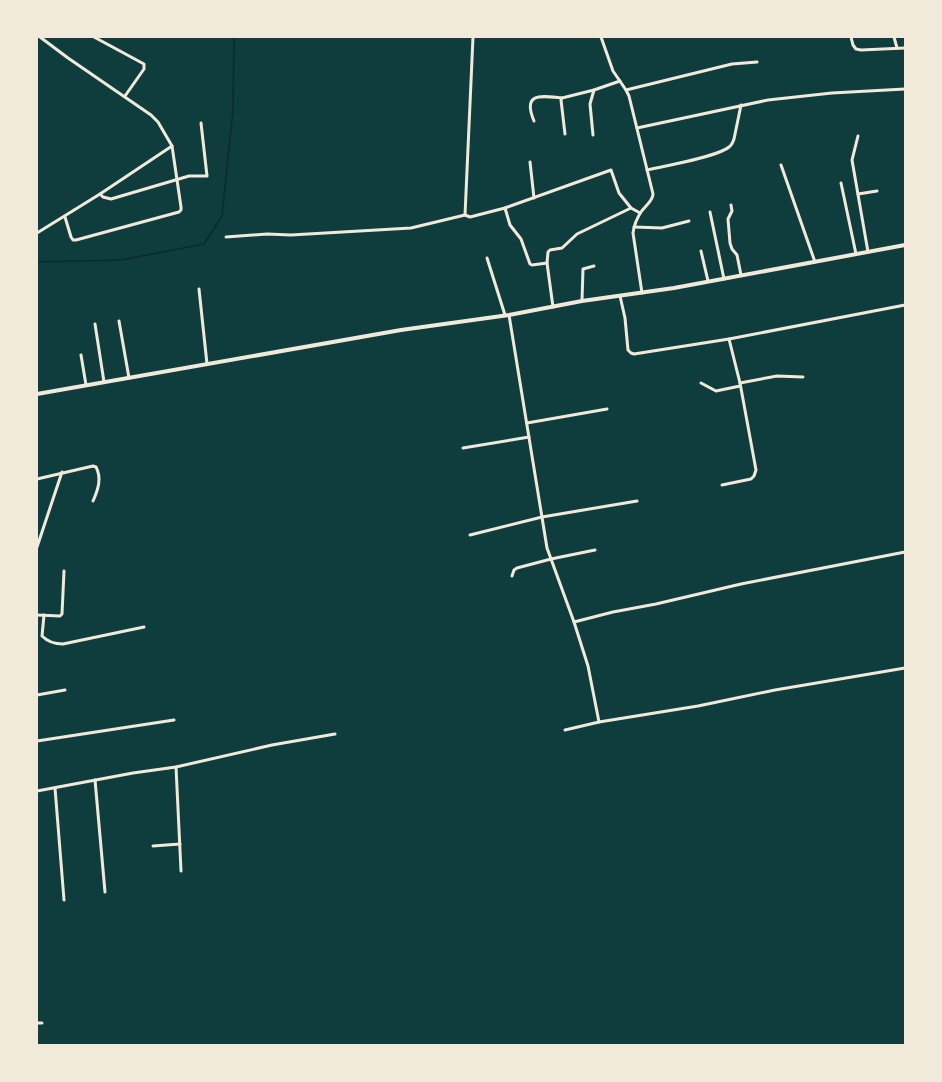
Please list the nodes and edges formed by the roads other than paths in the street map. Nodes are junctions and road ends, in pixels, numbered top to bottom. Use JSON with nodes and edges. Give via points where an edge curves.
{"nodes":[{"id":1,"x":40,"y":37,"type":"edge"},
{"id":2,"x":94,"y":37,"type":"edge"},
{"id":3,"x":473,"y":37,"type":"edge"},
{"id":4,"x":601,"y":37,"type":"edge"},
{"id":5,"x":851,"y":37,"type":"edge"},
{"id":6,"x":894,"y":37,"type":"edge"},
{"id":7,"x":897,"y":48,"type":"junction"},
{"id":8,"x":905,"y":48,"type":"edge"},
{"id":9,"x":757,"y":62,"type":"dead end"},
{"id":10,"x":620,"y":81,"type":"junction"},
{"id":11,"x":905,"y":89,"type":"edge"},
{"id":12,"x":594,"y":90,"type":"junction"},
{"id":13,"x":626,"y":90,"type":"junction"},
{"id":14,"x":125,"y":96,"type":"junction"},
{"id":15,"x":562,"y":98,"type":"junction"},
{"id":16,"x":741,"y":105,"type":"junction"},
{"id":17,"x":534,"y":121,"type":"dead end"},
{"id":18,"x":201,"y":123,"type":"dead end"},
{"id":19,"x":636,"y":128,"type":"junction"},
{"id":20,"x":565,"y":134,"type":"dead end"},
{"id":21,"x":593,"y":135,"type":"dead end"},
{"id":22,"x":858,"y":136,"type":"dead end"},
{"id":23,"x":172,"y":146,"type":"junction"},
{"id":24,"x":530,"y":162,"type":"dead end"},
{"id":25,"x":781,"y":165,"type":"dead end"},
{"id":26,"x":647,"y":170,"type":"junction"},
{"id":27,"x":177,"y":179,"type":"junction"},
{"id":28,"x":841,"y":183,"type":"dead end"},
{"id":29,"x":877,"y":191,"type":"dead end"},
{"id":30,"x":100,"y":194,"type":"junction"},
{"id":31,"x":858,"y":194,"type":"junction"},
{"id":32,"x":534,"y":198,"type":"junction"},
{"id":33,"x":731,"y":205,"type":"dead end"},
{"id":34,"x":505,"y":208,"type":"junction"},
{"id":35,"x":631,"y":208,"type":"junction"},
{"id":36,"x":710,"y":212,"type":"dead end"},
{"id":37,"x":640,"y":213,"type":"junction"},
{"id":38,"x":466,"y":215,"type":"junction"},
{"id":39,"x":65,"y":217,"type":"junction"},
{"id":40,"x":689,"y":221,"type":"dead end"},
{"id":41,"x":634,"y":227,"type":"junction"},
{"id":42,"x":37,"y":233,"type":"edge"},
{"id":43,"x":226,"y":237,"type":"dead end"},
{"id":44,"x":905,"y":245,"type":"edge"},
{"id":45,"x":701,"y":251,"type":"dead end"},
{"id":46,"x":868,"y":252,"type":"junction"},
{"id":47,"x":856,"y":254,"type":"junction"},
{"id":48,"x":487,"y":258,"type":"dead end"},
{"id":49,"x":815,"y":262,"type":"junction"},
{"id":50,"x":547,"y":263,"type":"junction"},
{"id":51,"x":594,"y":266,"type":"dead end"},
{"id":52,"x":741,"y":275,"type":"junction"},
{"id":53,"x":724,"y":279,"type":"junction"},
{"id":54,"x":708,"y":281,"type":"junction"},
{"id":55,"x":200,"y":289,"type":"dead end"},
{"id":56,"x":642,"y":293,"type":"junction"},
{"id":57,"x":620,"y":296,"type":"junction"},
{"id":58,"x":582,"y":301,"type":"junction"},
{"id":59,"x":905,"y":305,"type":"edge"},
{"id":60,"x":553,"y":307,"type":"junction"},
{"id":61,"x":505,"y":315,"type":"junction"},
{"id":62,"x":119,"y":321,"type":"dead end"},
{"id":63,"x":95,"y":324,"type":"dead end"},
{"id":64,"x":729,"y":339,"type":"junction"},
{"id":65,"x":81,"y":355,"type":"dead end"},
{"id":66,"x":207,"y":364,"type":"junction"},
{"id":67,"x":803,"y":377,"type":"dead end"},
{"id":68,"x":129,"y":378,"type":"junction"},
{"id":69,"x":104,"y":382,"type":"junction"},
{"id":70,"x":701,"y":383,"type":"dead end"},
{"id":71,"x":740,"y":384,"type":"junction"},
{"id":72,"x":86,"y":385,"type":"junction"},
{"id":73,"x":37,"y":394,"type":"edge"},
{"id":74,"x":607,"y":408,"type":"dead end"},
{"id":75,"x":527,"y":423,"type":"junction"},
{"id":76,"x":529,"y":436,"type":"junction"},
{"id":77,"x":463,"y":448,"type":"dead end"},
{"id":78,"x":62,"y":472,"type":"junction"},
{"id":79,"x":37,"y":479,"type":"edge"},
{"id":80,"x":722,"y":484,"type":"dead end"},
{"id":81,"x":93,"y":501,"type":"dead end"},
{"id":82,"x":637,"y":501,"type":"dead end"},
{"id":83,"x":542,"y":517,"type":"junction"},
{"id":84,"x":470,"y":535,"type":"dead end"},
{"id":85,"x":37,"y":547,"type":"edge"},
{"id":86,"x":595,"y":550,"type":"dead end"},
{"id":87,"x":905,"y":552,"type":"edge"},
{"id":88,"x":551,"y":559,"type":"junction"},
{"id":89,"x":64,"y":571,"type":"dead end"},
{"id":90,"x":512,"y":576,"type":"dead end"},
{"id":91,"x":37,"y":614,"type":"edge"},
{"id":92,"x":44,"y":615,"type":"junction"},
{"id":93,"x":574,"y":622,"type":"junction"},
{"id":94,"x":144,"y":627,"type":"dead end"},
{"id":95,"x":905,"y":668,"type":"edge"},
{"id":96,"x":65,"y":690,"type":"dead end"},
{"id":97,"x":37,"y":695,"type":"edge"},
{"id":98,"x":174,"y":720,"type":"dead end"},
{"id":99,"x":598,"y":722,"type":"junction"},
{"id":100,"x":565,"y":730,"type":"dead end"},
{"id":101,"x":335,"y":734,"type":"dead end"},
{"id":102,"x":37,"y":741,"type":"edge"},
{"id":103,"x":176,"y":766,"type":"junction"},
{"id":104,"x":95,"y":780,"type":"junction"},
{"id":105,"x":55,"y":788,"type":"junction"},
{"id":106,"x":37,"y":792,"type":"edge"},
{"id":107,"x":180,"y":844,"type":"junction"},
{"id":108,"x":154,"y":846,"type":"dead end"},
{"id":109,"x":181,"y":871,"type":"dead end"},
{"id":110,"x":105,"y":892,"type":"dead end"},
{"id":111,"x":64,"y":900,"type":"dead end"},
{"id":112,"x":42,"y":1022,"type":"dead end"},
{"id":113,"x":37,"y":1023,"type":"edge"}],
"edges":[{"from":1,"to":14,"type":"street"},
{"from":2,"to":14,"type":"street","via":[[144,64],[144,68]]},
{"from":3,"to":38,"type":"street"},
{"from":4,"to":10,"type":"street","via":[[613,71]]},
{"from":5,"to":7,"type":"street","via":[[856,49]]},
{"from":6,"to":7,"type":"street"},
{"from":7,"to":8,"type":"street"},
{"from":9,"to":13,"type":"street","via":[[732,64]]},
{"from":10,"to":12,"type":"street"},
{"from":10,"to":13,"type":"street"},
{"from":11,"to":16,"type":"street","via":[[832,93]]},
{"from":12,"to":15,"type":"street"},
{"from":12,"to":21,"type":"street","via":[[590,104]]},
{"from":13,"to":19,"type":"street"},
{"from":14,"to":23,"type":"street","via":[[154,118]]},
{"from":15,"to":17,"type":"street","via":[[534,98],[530,103]]},
{"from":15,"to":20,"type":"street"},
{"from":16,"to":19,"type":"street"},
{"from":16,"to":26,"type":"street","via":[[734,139],[727,149],[682,163]]},
{"from":18,"to":27,"type":"street","via":[[207,176]]},
{"from":19,"to":26,"type":"street"},
{"from":22,"to":31,"type":"street","via":[[852,157]]},
{"from":23,"to":27,"type":"street"},
{"from":23,"to":30,"type":"street"},
{"from":24,"to":32,"type":"street"},
{"from":25,"to":49,"type":"street"},
{"from":26,"to":37,"type":"street","via":[[653,196]]},
{"from":27,"to":30,"type":"street","via":[[110,199]]},
{"from":27,"to":39,"type":"street","via":[[181,207],[179,212],[76,240],[71,237]]},
{"from":28,"to":47,"type":"street"},
{"from":29,"to":31,"type":"street"},
{"from":30,"to":39,"type":"street"},
{"from":31,"to":46,"type":"street"},
{"from":32,"to":34,"type":"street"},
{"from":32,"to":35,"type":"street","via":[[611,170],[618,194]]},
{"from":33,"to":52,"type":"street","via":[[732,211],[728,219],[730,243],[737,255]]},
{"from":34,"to":38,"type":"street","via":[[470,217]]},
{"from":34,"to":50,"type":"street","via":[[510,225],[521,239],[530,264]]},
{"from":35,"to":37,"type":"street"},
{"from":35,"to":50,"type":"street","via":[[577,234],[562,248],[550,250]]},
{"from":36,"to":53,"type":"street"},
{"from":37,"to":41,"type":"street"},
{"from":38,"to":43,"type":"street","via":[[411,228]]},
{"from":39,"to":42,"type":"street"},
{"from":40,"to":41,"type":"street","via":[[662,228]]},
{"from":41,"to":56,"type":"street"},
{"from":44,"to":46,"type":"street"},
{"from":45,"to":54,"type":"street"},
{"from":46,"to":47,"type":"street"},
{"from":47,"to":49,"type":"street"},
{"from":48,"to":61,"type":"street"},
{"from":49,"to":52,"type":"street"},
{"from":50,"to":60,"type":"street"},
{"from":51,"to":58,"type":"street","via":[[583,269]]},
{"from":52,"to":53,"type":"street"},
{"from":53,"to":54,"type":"street"},
{"from":54,"to":56,"type":"street"},
{"from":55,"to":66,"type":"street"},
{"from":56,"to":57,"type":"street"},
{"from":57,"to":58,"type":"street"},
{"from":57,"to":64,"type":"street","via":[[628,350],[631,353]]},
{"from":58,"to":60,"type":"street"},
{"from":59,"to":64,"type":"street"},
{"from":60,"to":61,"type":"street"},
{"from":61,"to":66,"type":"street","via":[[401,330]]},
{"from":61,"to":75,"type":"street"},
{"from":62,"to":68,"type":"street"},
{"from":63,"to":69,"type":"street"},
{"from":64,"to":71,"type":"street"},
{"from":65,"to":72,"type":"street"},
{"from":66,"to":68,"type":"street"},
{"from":67,"to":71,"type":"street","via":[[778,376]]},
{"from":68,"to":69,"type":"street"},
{"from":69,"to":72,"type":"street"},
{"from":70,"to":71,"type":"street","via":[[716,391]]},
{"from":71,"to":80,"type":"street","via":[[756,470],[751,479]]},
{"from":72,"to":73,"type":"street"},
{"from":74,"to":75,"type":"street"},
{"from":75,"to":76,"type":"street"},
{"from":76,"to":77,"type":"street"},
{"from":76,"to":83,"type":"street"},
{"from":78,"to":79,"type":"street"},
{"from":78,"to":81,"type":"street","via":[[96,467],[99,485]]},
{"from":78,"to":85,"type":"street"},
{"from":82,"to":83,"type":"street"},
{"from":83,"to":84,"type":"street"},
{"from":83,"to":88,"type":"street"},
{"from":86,"to":88,"type":"street"},
{"from":87,"to":93,"type":"street","via":[[749,582]]},
{"from":88,"to":90,"type":"street","via":[[517,568]]},
{"from":88,"to":93,"type":"street"},
{"from":89,"to":92,"type":"street","via":[[62,614]]},
{"from":91,"to":92,"type":"street"},
{"from":92,"to":94,"type":"street","via":[[42,636],[55,644]]},
{"from":93,"to":99,"type":"street","via":[[588,666]]},
{"from":95,"to":99,"type":"street"},
{"from":96,"to":97,"type":"street"},
{"from":98,"to":102,"type":"street"},
{"from":99,"to":100,"type":"street"},
{"from":101,"to":103,"type":"street","via":[[264,746]]},
{"from":103,"to":104,"type":"street"},
{"from":103,"to":107,"type":"street"},
{"from":104,"to":105,"type":"street"},
{"from":104,"to":110,"type":"street"},
{"from":105,"to":106,"type":"street"},
{"from":105,"to":111,"type":"street"},
{"from":107,"to":108,"type":"street"},
{"from":107,"to":109,"type":"street"},
{"from":112,"to":113,"type":"street"}]}
